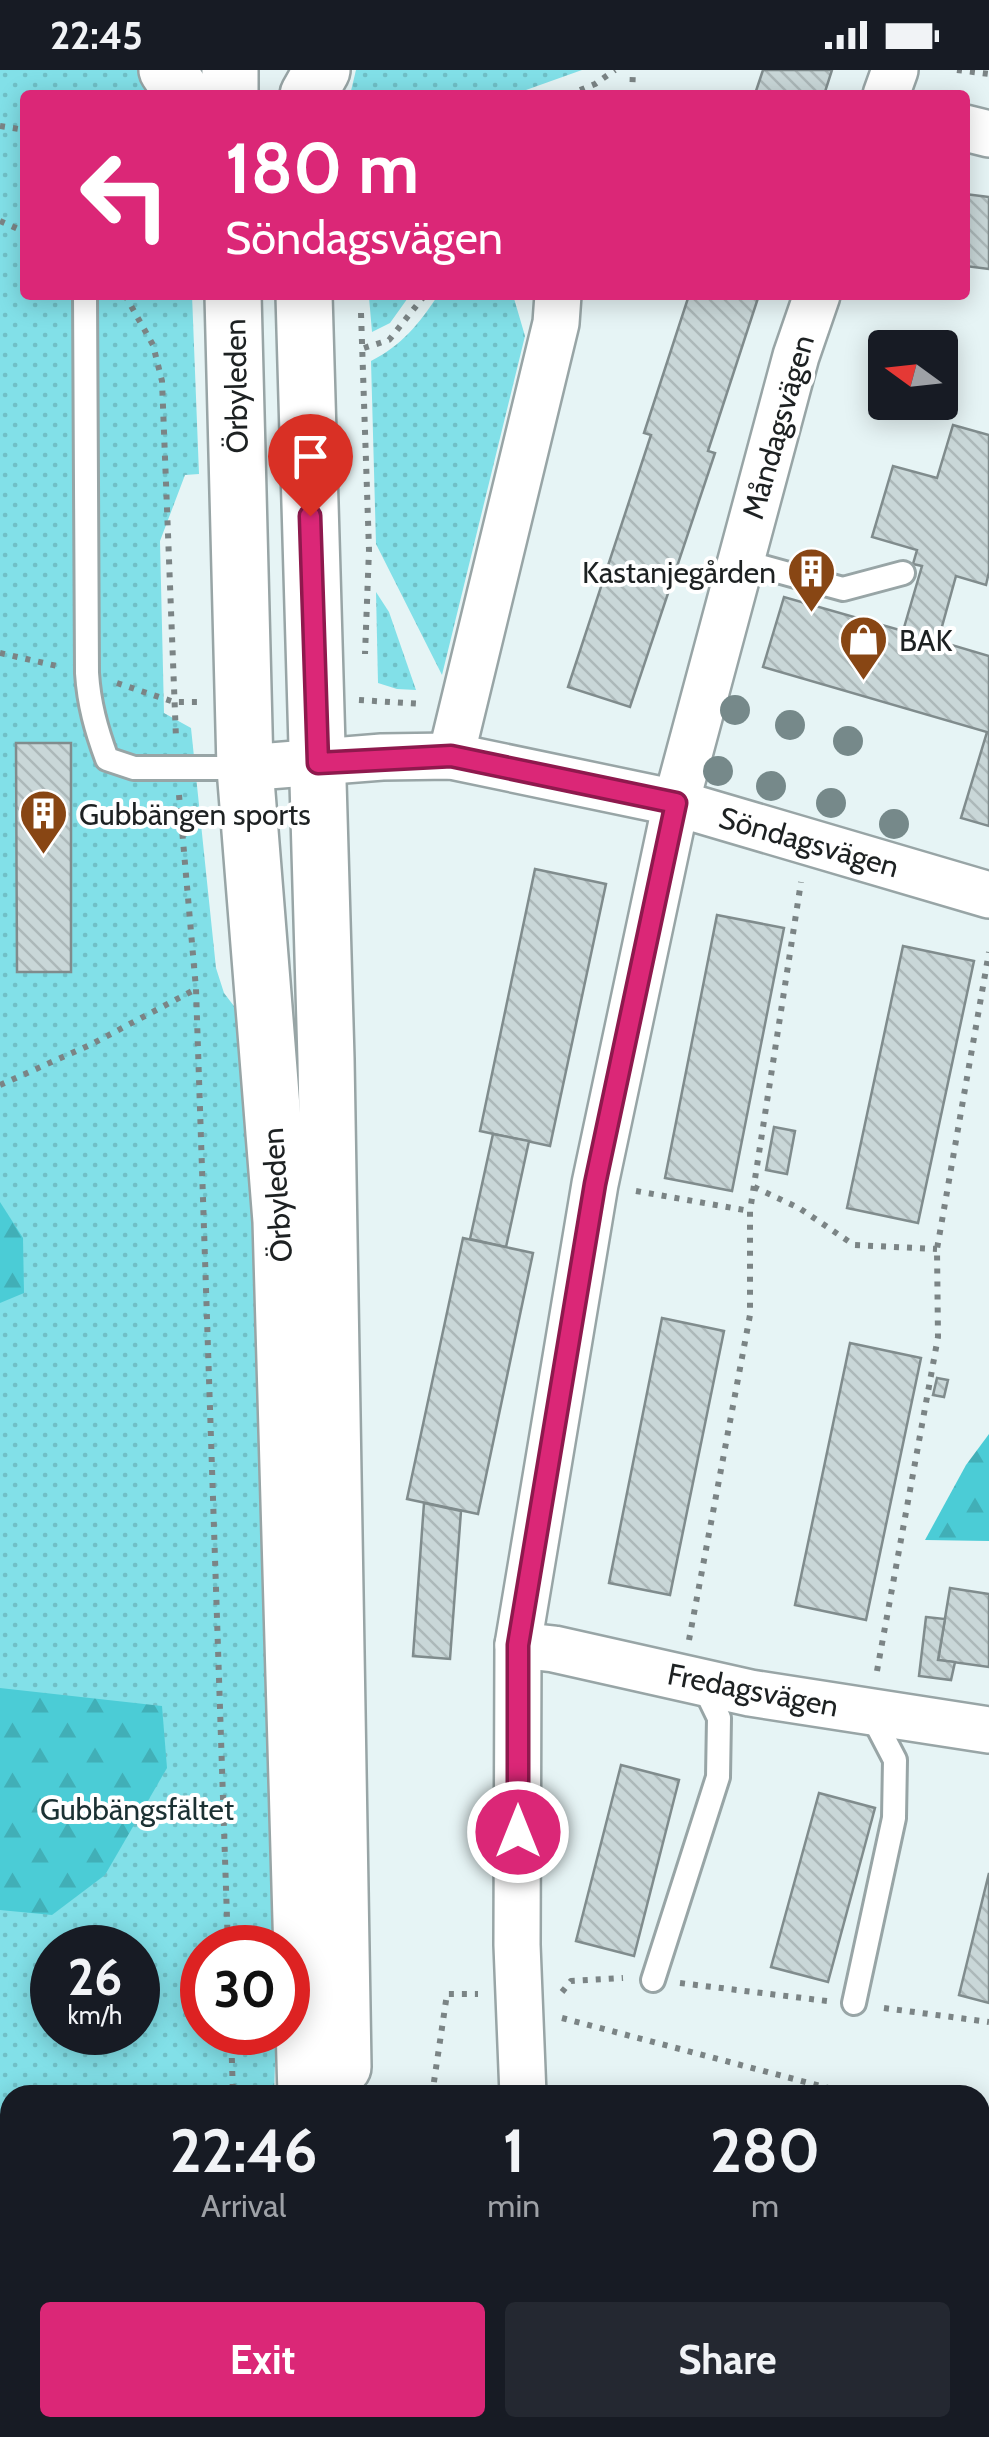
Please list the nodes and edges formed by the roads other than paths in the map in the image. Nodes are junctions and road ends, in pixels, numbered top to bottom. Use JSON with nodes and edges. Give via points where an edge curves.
{"nodes":[{"id":1,"x":85,"y":300,"type":"edge"},
{"id":2,"x":234,"y":300,"type":"edge"},
{"id":3,"x":304,"y":300,"type":"edge"},
{"id":4,"x":558,"y":300,"type":"edge"},
{"id":5,"x":815,"y":300,"type":"edge"},
{"id":6,"x":740,"y":561,"type":"junction"},
{"id":7,"x":903,"y":573,"type":"dead end"},
{"id":8,"x":451,"y":756,"type":"junction"},
{"id":9,"x":318,"y":763,"type":"junction"},
{"id":10,"x":245,"y":768,"type":"junction"},
{"id":11,"x":676,"y":803,"type":"junction"},
{"id":12,"x":989,"y":894,"type":"edge"},
{"id":13,"x":518,"y":1645,"type":"junction"},
{"id":14,"x":701,"y":1682,"type":"junction"},
{"id":15,"x":870,"y":1712,"type":"junction"},
{"id":16,"x":989,"y":1730,"type":"edge"},
{"id":17,"x":653,"y":1980,"type":"road end"},
{"id":18,"x":854,"y":2004,"type":"road end"},
{"id":19,"x":306,"y":2085,"type":"edge"},
{"id":20,"x":344,"y":2085,"type":"edge"},
{"id":21,"x":523,"y":2085,"type":"edge"}],
"edges":[{"from":1,"to":10,"type":"lane","via":[[90,708],[107,758],[134,768]]},
{"from":2,"to":10,"type":"main road","name":"Örbyleden"},
{"from":3,"to":9,"type":"main road","name":"Örbyleden"},
{"from":4,"to":8,"type":"street"},
{"from":5,"to":6,"type":"street","name":"Måndagsvägen"},
{"from":6,"to":7,"type":"lane","via":[[844,589]]},
{"from":6,"to":11,"type":"street","name":"Måndagsvägen"},
{"from":8,"to":9,"type":"street","name":"Söndagsvägen"},
{"from":8,"to":11,"type":"street","name":"Söndagsvägen"},
{"from":9,"to":10,"type":"street","name":"Söndagsvägen"},
{"from":9,"to":20,"type":"main road","name":"Örbyleden"},
{"from":10,"to":19,"type":"main road","name":"Örbyleden","via":[[281,1221]]},
{"from":11,"to":12,"type":"street","name":"Söndagsvägen"},
{"from":11,"to":13,"type":"street","name":"Måndagsvägen","via":[[595,1184]]},
{"from":13,"to":14,"type":"street","name":"Fredagsvägen"},
{"from":13,"to":21,"type":"street","name":"Måndagsvägen","via":[[532,2010]]},
{"from":14,"to":15,"type":"street","name":"Fredagsvägen"},
{"from":14,"to":17,"type":"lane","via":[[719,1718],[718,1777]]},
{"from":15,"to":16,"type":"street","name":"Fredagsvägen"},
{"from":15,"to":18,"type":"lane","via":[[895,1760],[894,1818]]}]}
